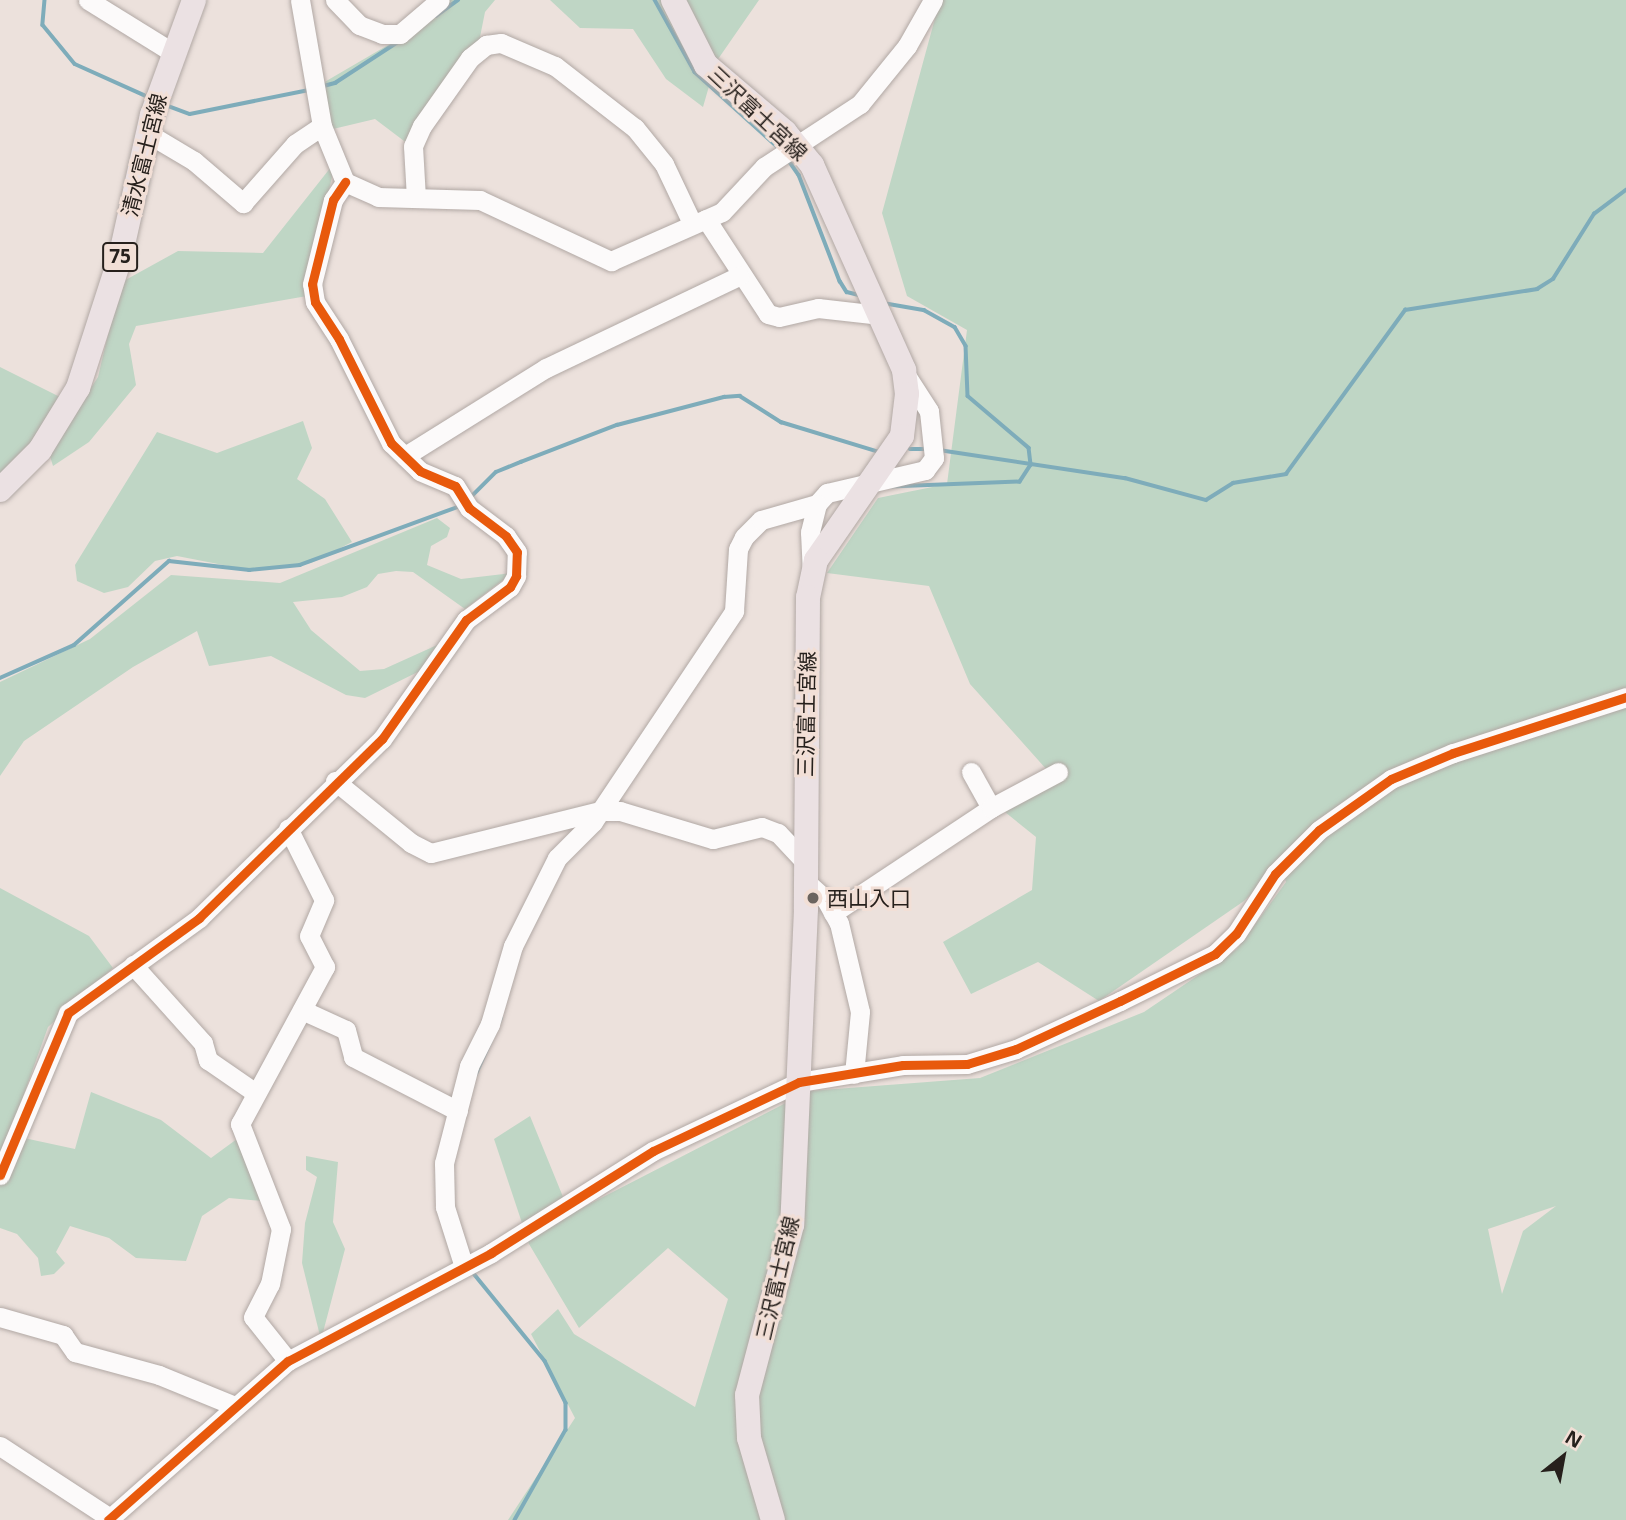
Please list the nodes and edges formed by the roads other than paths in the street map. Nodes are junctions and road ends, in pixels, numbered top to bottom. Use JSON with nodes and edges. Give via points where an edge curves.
{"nodes":[{"id":1,"x":88,"y":0,"type":"edge"},
{"id":2,"x":194,"y":0,"type":"edge"},
{"id":3,"x":300,"y":0,"type":"edge"},
{"id":4,"x":440,"y":0,"type":"edge"},
{"id":5,"x":673,"y":0,"type":"edge"},
{"id":6,"x":933,"y":0,"type":"edge"},
{"id":7,"x":344,"y":3,"type":"edge"},
{"id":8,"x":172,"y":52,"type":"junction"},
{"id":9,"x":322,"y":126,"type":"junction"},
{"id":10,"x":146,"y":133,"type":"junction"},
{"id":11,"x":789,"y":150,"type":"junction"},
{"id":12,"x":345,"y":182,"type":"junction"},
{"id":13,"x":416,"y":198,"type":"junction"},
{"id":14,"x":699,"y":221,"type":"junction"},
{"id":15,"x":739,"y":276,"type":"junction"},
{"id":16,"x":875,"y":306,"type":"junction"},
{"id":17,"x":904,"y":370,"type":"junction"},
{"id":18,"x":405,"y":456,"type":"junction"},
{"id":19,"x":876,"y":480,"type":"junction"},
{"id":20,"x":0,"y":491,"type":"edge"},
{"id":21,"x":817,"y":504,"type":"junction"},
{"id":22,"x":812,"y":574,"type":"junction"},
{"id":23,"x":1626,"y":697,"type":"edge"},
{"id":24,"x":971,"y":772,"type":"dead end"},
{"id":25,"x":1058,"y":772,"type":"dead end"},
{"id":26,"x":335,"y":782,"type":"junction"},
{"id":27,"x":991,"y":808,"type":"junction"},
{"id":28,"x":600,"y":811,"type":"junction"},
{"id":29,"x":288,"y":828,"type":"junction"},
{"id":30,"x":804,"y":870,"type":"junction"},
{"id":31,"x":833,"y":913,"type":"junction"},
{"id":32,"x":133,"y":965,"type":"junction"},
{"id":33,"x":302,"y":1010,"type":"junction"},
{"id":34,"x":854,"y":1074,"type":"junction"},
{"id":35,"x":799,"y":1082,"type":"junction"},
{"id":36,"x":253,"y":1091,"type":"junction"},
{"id":37,"x":458,"y":1111,"type":"junction"},
{"id":38,"x":0,"y":1175,"type":"edge"},
{"id":39,"x":470,"y":1264,"type":"junction"},
{"id":40,"x":0,"y":1317,"type":"edge"},
{"id":41,"x":288,"y":1361,"type":"junction"},
{"id":42,"x":235,"y":1406,"type":"junction"},
{"id":43,"x":0,"y":1446,"type":"edge"},
{"id":44,"x":109,"y":1519,"type":"edge"},
{"id":45,"x":774,"y":1520,"type":"edge"}],
"edges":[{"from":1,"to":8,"type":"street"},
{"from":2,"to":8,"type":"main road","name":"清水富士宮線","number":"75"},
{"from":3,"to":9,"type":"street"},
{"from":4,"to":7,"type":"street","via":[[400,34],[382,34],[359,25]]},
{"from":5,"to":11,"type":"main road","name":"三沢富士宮線","via":[[705,65]]},
{"from":6,"to":11,"type":"street","via":[[879,86],[860,104]]},
{"from":8,"to":10,"type":"main road","name":"清水富士宮線","number":"75"},
{"from":9,"to":10,"type":"street","via":[[295,144],[243,203],[194,161]]},
{"from":9,"to":12,"type":"street"},
{"from":10,"to":20,"type":"main road","name":"清水富士宮線","number":"75","via":[[120,258],[78,388],[40,450]]},
{"from":11,"to":14,"type":"street","via":[[757,172],[722,212]]},
{"from":11,"to":16,"type":"main road","name":"三沢富士宮線","via":[[812,165]]},
{"from":12,"to":13,"type":"street","via":[[378,197]]},
{"from":12,"to":18,"type":"street","via":[[332,200],[312,284],[314,302],[339,339],[373,417]]},
{"from":13,"to":14,"type":"street","via":[[480,200],[611,261]]},
{"from":13,"to":14,"type":"street","via":[[413,146],[422,126],[470,58],[486,45],[501,43],[555,66],[635,128],[664,163]]},
{"from":14,"to":15,"type":"street"},
{"from":15,"to":16,"type":"street","via":[[768,314],[779,317],[818,308]]},
{"from":15,"to":18,"type":"street","via":[[546,368]]},
{"from":16,"to":17,"type":"main road","name":"三沢富士宮線"},
{"from":17,"to":19,"type":"main road","name":"三沢富士宮線","via":[[902,436]]},
{"from":17,"to":19,"type":"street","via":[[923,395],[934,449],[925,470]]},
{"from":18,"to":26,"type":"street","via":[[420,471],[455,486],[469,508],[506,536],[517,552],[516,576],[510,587],[466,620],[382,738]]},
{"from":19,"to":21,"type":"street","via":[[839,487]]},
{"from":19,"to":22,"type":"main road","name":"三沢富士宮線"},
{"from":21,"to":22,"type":"street","via":[[810,532]]},
{"from":21,"to":28,"type":"street","via":[[761,520],[744,537],[738,549],[734,611]]},
{"from":22,"to":30,"type":"main road","name":"三沢富士宮線"},
{"from":23,"to":34,"type":"street","via":[[1453,753],[1391,779],[1319,830],[1284,865],[1215,954],[1120,1002],[1016,1049],[968,1064],[903,1065]]},
{"from":24,"to":27,"type":"street"},
{"from":25,"to":27,"type":"street"},
{"from":26,"to":28,"type":"street","via":[[411,844],[431,853]]},
{"from":26,"to":29,"type":"street"},
{"from":27,"to":31,"type":"street"},
{"from":28,"to":30,"type":"street","via":[[620,811],[713,839],[762,828],[778,834]]},
{"from":28,"to":37,"type":"street","via":[[556,858],[513,946]]},
{"from":29,"to":32,"type":"street","via":[[199,918]]},
{"from":29,"to":33,"type":"street","via":[[324,900],[309,936],[325,967]]},
{"from":30,"to":31,"type":"street"},
{"from":30,"to":35,"type":"main road","name":"三沢富士宮線"},
{"from":31,"to":34,"type":"street","via":[[860,1012]]},
{"from":32,"to":36,"type":"street","via":[[203,1043],[208,1060]]},
{"from":32,"to":38,"type":"street","via":[[68,1013]]},
{"from":33,"to":36,"type":"street"},
{"from":33,"to":37,"type":"street","via":[[346,1030],[353,1057]]},
{"from":34,"to":35,"type":"street"},
{"from":35,"to":39,"type":"street","via":[[653,1151]]},
{"from":35,"to":45,"type":"main road","name":"三沢富士宮線","via":[[792,1226],[747,1395],[749,1438]]},
{"from":36,"to":41,"type":"street","via":[[240,1124],[281,1229],[270,1284],[253,1317]]},
{"from":37,"to":39,"type":"street","via":[[442,1186]]},
{"from":39,"to":41,"type":"street"},
{"from":40,"to":42,"type":"street","via":[[63,1335],[75,1352],[159,1375]]},
{"from":41,"to":42,"type":"street"},
{"from":42,"to":44,"type":"street"},
{"from":43,"to":44,"type":"street"}]}
